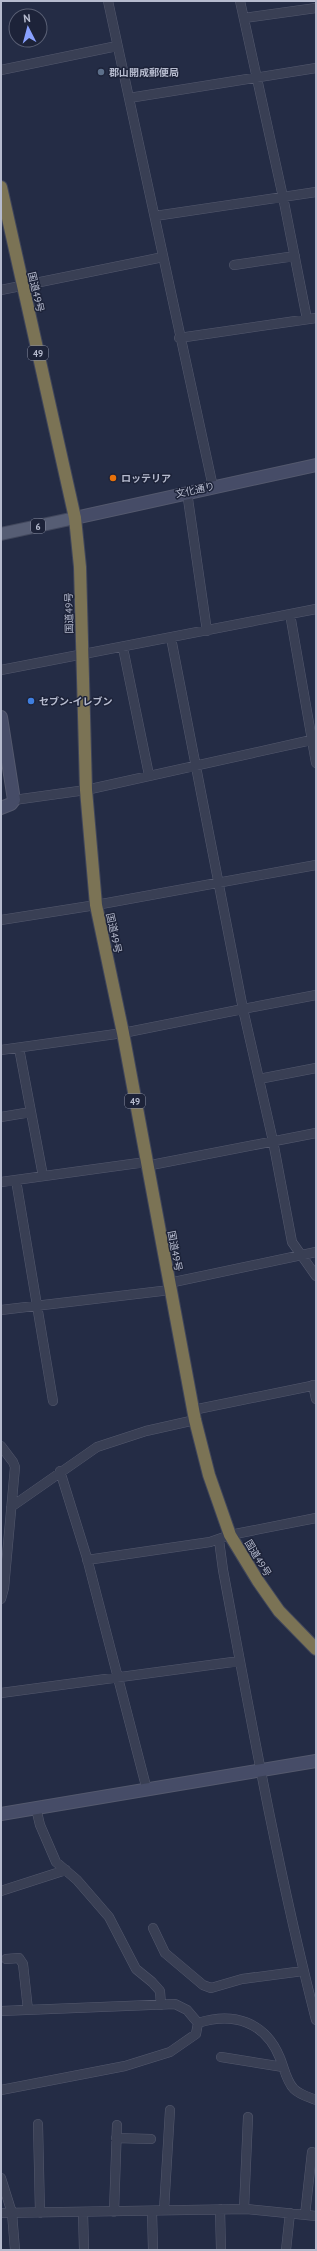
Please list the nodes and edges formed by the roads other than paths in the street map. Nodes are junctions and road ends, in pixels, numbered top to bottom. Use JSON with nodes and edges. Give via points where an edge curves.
{"nodes":[{"id":1,"x":108,"y":1,"type":"edge"},
{"id":2,"x":240,"y":1,"type":"edge"},
{"id":3,"x":316,"y":8,"type":"edge"},
{"id":4,"x":244,"y":18,"type":"junction"},
{"id":5,"x":117,"y":46,"type":"junction"},
{"id":6,"x":316,"y":68,"type":"edge"},
{"id":7,"x":1,"y":70,"type":"edge"},
{"id":8,"x":257,"y":76,"type":"junction"},
{"id":9,"x":129,"y":98,"type":"junction"},
{"id":10,"x":1,"y":187,"type":"edge"},
{"id":11,"x":316,"y":192,"type":"edge"},
{"id":12,"x":283,"y":197,"type":"junction"},
{"id":13,"x":154,"y":216,"type":"junction"},
{"id":14,"x":294,"y":256,"type":"junction"},
{"id":15,"x":162,"y":257,"type":"junction"},
{"id":16,"x":234,"y":265,"type":"dead end"},
{"id":17,"x":23,"y":286,"type":"junction"},
{"id":18,"x":1,"y":290,"type":"edge"},
{"id":19,"x":316,"y":318,"type":"edge"},
{"id":20,"x":306,"y":319,"type":"junction"},
{"id":21,"x":179,"y":338,"type":"junction"},
{"id":22,"x":316,"y":465,"type":"edge"},
{"id":23,"x":213,"y":486,"type":"junction"},
{"id":24,"x":187,"y":492,"type":"junction"},
{"id":25,"x":75,"y":518,"type":"junction"},
{"id":26,"x":1,"y":534,"type":"edge"},
{"id":27,"x":316,"y":609,"type":"edge"},
{"id":28,"x":290,"y":614,"type":"junction"},
{"id":29,"x":206,"y":631,"type":"junction"},
{"id":30,"x":171,"y":638,"type":"junction"},
{"id":31,"x":123,"y":648,"type":"junction"},
{"id":32,"x":82,"y":656,"type":"junction"},
{"id":33,"x":1,"y":670,"type":"edge"},
{"id":34,"x":1,"y":717,"type":"edge"},
{"id":35,"x":314,"y":740,"type":"edge"},
{"id":36,"x":316,"y":763,"type":"edge"},
{"id":37,"x":194,"y":765,"type":"junction"},
{"id":38,"x":149,"y":775,"type":"junction"},
{"id":39,"x":86,"y":790,"type":"junction"},
{"id":40,"x":14,"y":800,"type":"junction"},
{"id":41,"x":1,"y":808,"type":"edge"},
{"id":42,"x":316,"y":865,"type":"edge"},
{"id":43,"x":217,"y":883,"type":"junction"},
{"id":44,"x":96,"y":905,"type":"junction"},
{"id":45,"x":1,"y":920,"type":"edge"},
{"id":46,"x":316,"y":995,"type":"edge"},
{"id":47,"x":243,"y":1009,"type":"junction"},
{"id":48,"x":123,"y":1033,"type":"junction"},
{"id":49,"x":19,"y":1048,"type":"junction"},
{"id":50,"x":1,"y":1050,"type":"edge"},
{"id":51,"x":316,"y":1068,"type":"edge"},
{"id":52,"x":259,"y":1079,"type":"junction"},
{"id":53,"x":31,"y":1112,"type":"junction"},
{"id":54,"x":1,"y":1117,"type":"edge"},
{"id":55,"x":316,"y":1133,"type":"edge"},
{"id":56,"x":273,"y":1141,"type":"junction"},
{"id":57,"x":146,"y":1164,"type":"junction"},
{"id":58,"x":43,"y":1176,"type":"junction"},
{"id":59,"x":16,"y":1180,"type":"junction"},
{"id":60,"x":1,"y":1182,"type":"edge"},
{"id":61,"x":316,"y":1252,"type":"edge"},
{"id":62,"x":300,"y":1256,"type":"junction"},
{"id":63,"x":316,"y":1276,"type":"edge"},
{"id":64,"x":170,"y":1287,"type":"junction"},
{"id":65,"x":37,"y":1305,"type":"junction"},
{"id":66,"x":1,"y":1310,"type":"edge"},
{"id":67,"x":315,"y":1385,"type":"edge"},
{"id":68,"x":316,"y":1399,"type":"edge"},
{"id":69,"x":53,"y":1401,"type":"dead end"},
{"id":70,"x":194,"y":1415,"type":"junction"},
{"id":71,"x":1,"y":1446,"type":"edge"},
{"id":72,"x":60,"y":1471,"type":"junction"},
{"id":73,"x":10,"y":1507,"type":"junction"},
{"id":74,"x":316,"y":1518,"type":"edge"},
{"id":75,"x":225,"y":1538,"type":"junction"},
{"id":76,"x":4,"y":1551,"type":"edge"},
{"id":77,"x":87,"y":1560,"type":"junction"},
{"id":78,"x":1,"y":1599,"type":"edge"},
{"id":79,"x":311,"y":1638,"type":"edge"},
{"id":80,"x":316,"y":1649,"type":"edge"},
{"id":81,"x":240,"y":1661,"type":"junction"},
{"id":82,"x":118,"y":1678,"type":"junction"},
{"id":83,"x":1,"y":1693,"type":"edge"},
{"id":84,"x":316,"y":1761,"type":"edge"},
{"id":85,"x":261,"y":1771,"type":"junction"},
{"id":86,"x":147,"y":1790,"type":"junction"},
{"id":87,"x":36,"y":1808,"type":"junction"},
{"id":88,"x":1,"y":1814,"type":"edge"},
{"id":89,"x":66,"y":1870,"type":"junction"},
{"id":90,"x":1,"y":1891,"type":"edge"},
{"id":91,"x":153,"y":1928,"type":"dead end"},
{"id":92,"x":6,"y":1959,"type":"dead end"},
{"id":93,"x":303,"y":1971,"type":"junction"},
{"id":94,"x":161,"y":2005,"type":"junction"},
{"id":95,"x":28,"y":2010,"type":"junction"},
{"id":96,"x":1,"y":2011,"type":"edge"},
{"id":97,"x":316,"y":2020,"type":"edge"},
{"id":98,"x":198,"y":2023,"type":"junction"},
{"id":99,"x":221,"y":2057,"type":"dead end"},
{"id":100,"x":283,"y":2067,"type":"junction"},
{"id":101,"x":1,"y":2090,"type":"edge"},
{"id":102,"x":316,"y":2100,"type":"edge"},
{"id":103,"x":170,"y":2110,"type":"dead end"},
{"id":104,"x":248,"y":2117,"type":"dead end"},
{"id":105,"x":38,"y":2124,"type":"dead end"},
{"id":106,"x":116,"y":2125,"type":"dead end"},
{"id":107,"x":116,"y":2138,"type":"junction"},
{"id":108,"x":151,"y":2139,"type":"dead end"},
{"id":109,"x":312,"y":2152,"type":"dead end"},
{"id":110,"x":1,"y":2178,"type":"edge"},
{"id":111,"x":220,"y":2209,"type":"junction"},
{"id":112,"x":244,"y":2209,"type":"junction"},
{"id":113,"x":164,"y":2210,"type":"junction"},
{"id":114,"x":152,"y":2211,"type":"junction"},
{"id":115,"x":83,"y":2212,"type":"junction"},
{"id":116,"x":114,"y":2212,"type":"junction"},
{"id":117,"x":1,"y":2213,"type":"edge"},
{"id":118,"x":12,"y":2213,"type":"junction"},
{"id":119,"x":40,"y":2213,"type":"junction"},
{"id":120,"x":290,"y":2214,"type":"junction"},
{"id":121,"x":305,"y":2215,"type":"junction"},
{"id":122,"x":316,"y":2216,"type":"edge"},
{"id":123,"x":15,"y":2250,"type":"edge"},
{"id":124,"x":84,"y":2250,"type":"edge"},
{"id":125,"x":153,"y":2250,"type":"edge"},
{"id":126,"x":221,"y":2250,"type":"edge"},
{"id":127,"x":286,"y":2250,"type":"edge"}],
"edges":[{"from":1,"to":5,"type":"street"},
{"from":2,"to":4,"type":"street"},
{"from":3,"to":4,"type":"street"},
{"from":4,"to":8,"type":"street"},
{"from":5,"to":7,"type":"street"},
{"from":5,"to":9,"type":"street"},
{"from":6,"to":8,"type":"street"},
{"from":8,"to":9,"type":"street"},
{"from":8,"to":12,"type":"street"},
{"from":9,"to":13,"type":"street"},
{"from":10,"to":17,"type":"highway","name":"国道49号","number":"49"},
{"from":11,"to":12,"type":"street"},
{"from":12,"to":13,"type":"street"},
{"from":12,"to":14,"type":"street"},
{"from":13,"to":15,"type":"street"},
{"from":14,"to":16,"type":"street"},
{"from":14,"to":20,"type":"street"},
{"from":15,"to":17,"type":"street"},
{"from":15,"to":21,"type":"street"},
{"from":17,"to":18,"type":"street"},
{"from":17,"to":25,"type":"highway","name":"国道49号","number":"49"},
{"from":19,"to":20,"type":"street"},
{"from":20,"to":21,"type":"street"},
{"from":21,"to":23,"type":"street"},
{"from":22,"to":23,"type":"street","name":"文化通り"},
{"from":23,"to":24,"type":"street","name":"文化通り"},
{"from":24,"to":25,"type":"street","name":"文化通り"},
{"from":24,"to":29,"type":"street"},
{"from":25,"to":26,"type":"main road","number":"6"},
{"from":25,"to":32,"type":"highway","name":"国道49号","number":"49","via":[[80,567]]},
{"from":27,"to":28,"type":"street"},
{"from":28,"to":29,"type":"street"},
{"from":28,"to":35,"type":"street"},
{"from":29,"to":30,"type":"street"},
{"from":30,"to":31,"type":"street"},
{"from":30,"to":37,"type":"street"},
{"from":31,"to":32,"type":"street"},
{"from":31,"to":38,"type":"street"},
{"from":32,"to":33,"type":"street"},
{"from":32,"to":39,"type":"highway","name":"国道49号","number":"49"},
{"from":34,"to":40,"type":"street"},
{"from":35,"to":36,"type":"street"},
{"from":35,"to":37,"type":"street"},
{"from":37,"to":38,"type":"street"},
{"from":37,"to":43,"type":"street"},
{"from":38,"to":39,"type":"street"},
{"from":39,"to":40,"type":"street"},
{"from":39,"to":44,"type":"highway","name":"国道49号","number":"49"},
{"from":40,"to":41,"type":"street"},
{"from":42,"to":43,"type":"street"},
{"from":43,"to":44,"type":"street"},
{"from":43,"to":47,"type":"street"},
{"from":44,"to":45,"type":"street"},
{"from":44,"to":48,"type":"highway","name":"国道49号","number":"49"},
{"from":46,"to":47,"type":"street"},
{"from":47,"to":48,"type":"street"},
{"from":47,"to":52,"type":"street"},
{"from":48,"to":49,"type":"street"},
{"from":48,"to":57,"type":"highway","name":"国道49号","number":"49"},
{"from":49,"to":50,"type":"street"},
{"from":49,"to":53,"type":"street"},
{"from":51,"to":52,"type":"street"},
{"from":52,"to":56,"type":"street"},
{"from":53,"to":54,"type":"street"},
{"from":53,"to":58,"type":"street"},
{"from":55,"to":56,"type":"street"},
{"from":56,"to":57,"type":"street"},
{"from":56,"to":62,"type":"street","via":[[292,1242]]},
{"from":57,"to":58,"type":"street"},
{"from":57,"to":64,"type":"highway","name":"国道49号","number":"49"},
{"from":58,"to":59,"type":"street"},
{"from":59,"to":60,"type":"street"},
{"from":59,"to":65,"type":"street"},
{"from":61,"to":62,"type":"street"},
{"from":62,"to":63,"type":"street"},
{"from":62,"to":64,"type":"street"},
{"from":64,"to":65,"type":"street"},
{"from":64,"to":70,"type":"highway","name":"国道49号","number":"49"},
{"from":65,"to":66,"type":"street"},
{"from":65,"to":69,"type":"street"},
{"from":67,"to":68,"type":"street"},
{"from":67,"to":70,"type":"street"},
{"from":70,"to":72,"type":"street","via":[[97,1447]]},
{"from":70,"to":75,"type":"highway","name":"国道49号","number":"49"},
{"from":71,"to":73,"type":"street","via":[[15,1465]]},
{"from":72,"to":73,"type":"street"},
{"from":72,"to":77,"type":"street"},
{"from":73,"to":76,"type":"street"},
{"from":74,"to":75,"type":"street"},
{"from":75,"to":77,"type":"street"},
{"from":75,"to":79,"type":"highway","name":"国道49号","number":"49","via":[[279,1611]]},
{"from":75,"to":81,"type":"street"},
{"from":76,"to":78,"type":"street","via":[[4,1588]]},
{"from":77,"to":82,"type":"street"},
{"from":79,"to":80,"type":"highway","name":"国道49号","number":"49"},
{"from":81,"to":82,"type":"street"},
{"from":81,"to":85,"type":"street"},
{"from":82,"to":83,"type":"street"},
{"from":82,"to":86,"type":"street"},
{"from":84,"to":85,"type":"street"},
{"from":85,"to":86,"type":"street"},
{"from":85,"to":93,"type":"street"},
{"from":86,"to":87,"type":"street"},
{"from":87,"to":88,"type":"street"},
{"from":87,"to":89,"type":"street","via":[[52,1854],[56,1862]]},
{"from":89,"to":90,"type":"street"},
{"from":89,"to":94,"type":"street","via":[[109,1917],[136,1969],[160,1991]]},
{"from":91,"to":93,"type":"street","via":[[165,1953],[209,1988],[242,1979]]},
{"from":92,"to":95,"type":"street","via":[[19,1958],[23,1964]]},
{"from":93,"to":97,"type":"street"},
{"from":94,"to":95,"type":"street"},
{"from":94,"to":98,"type":"street","via":[[175,2004],[187,2010]]},
{"from":95,"to":96,"type":"street"},
{"from":98,"to":100,"type":"street","via":[[221,2017],[247,2022],[267,2038],[280,2056]]},
{"from":98,"to":101,"type":"street","via":[[196,2034],[170,2052],[126,2066]]},
{"from":99,"to":100,"type":"street"},
{"from":100,"to":102,"type":"street","via":[[294,2088]]},
{"from":103,"to":113,"type":"street"},
{"from":104,"to":112,"type":"street"},
{"from":105,"to":119,"type":"street"},
{"from":106,"to":107,"type":"street"},
{"from":107,"to":108,"type":"street"},
{"from":107,"to":116,"type":"street"},
{"from":109,"to":121,"type":"street"},
{"from":110,"to":118,"type":"street"},
{"from":111,"to":112,"type":"street"},
{"from":111,"to":113,"type":"street"},
{"from":111,"to":126,"type":"street"},
{"from":112,"to":120,"type":"street"},
{"from":113,"to":114,"type":"street"},
{"from":114,"to":116,"type":"street"},
{"from":114,"to":125,"type":"street"},
{"from":115,"to":116,"type":"street"},
{"from":115,"to":119,"type":"street"},
{"from":115,"to":124,"type":"street"},
{"from":117,"to":118,"type":"street"},
{"from":118,"to":119,"type":"street"},
{"from":118,"to":123,"type":"street"},
{"from":120,"to":121,"type":"street"},
{"from":120,"to":127,"type":"street"},
{"from":121,"to":122,"type":"street"}]}
